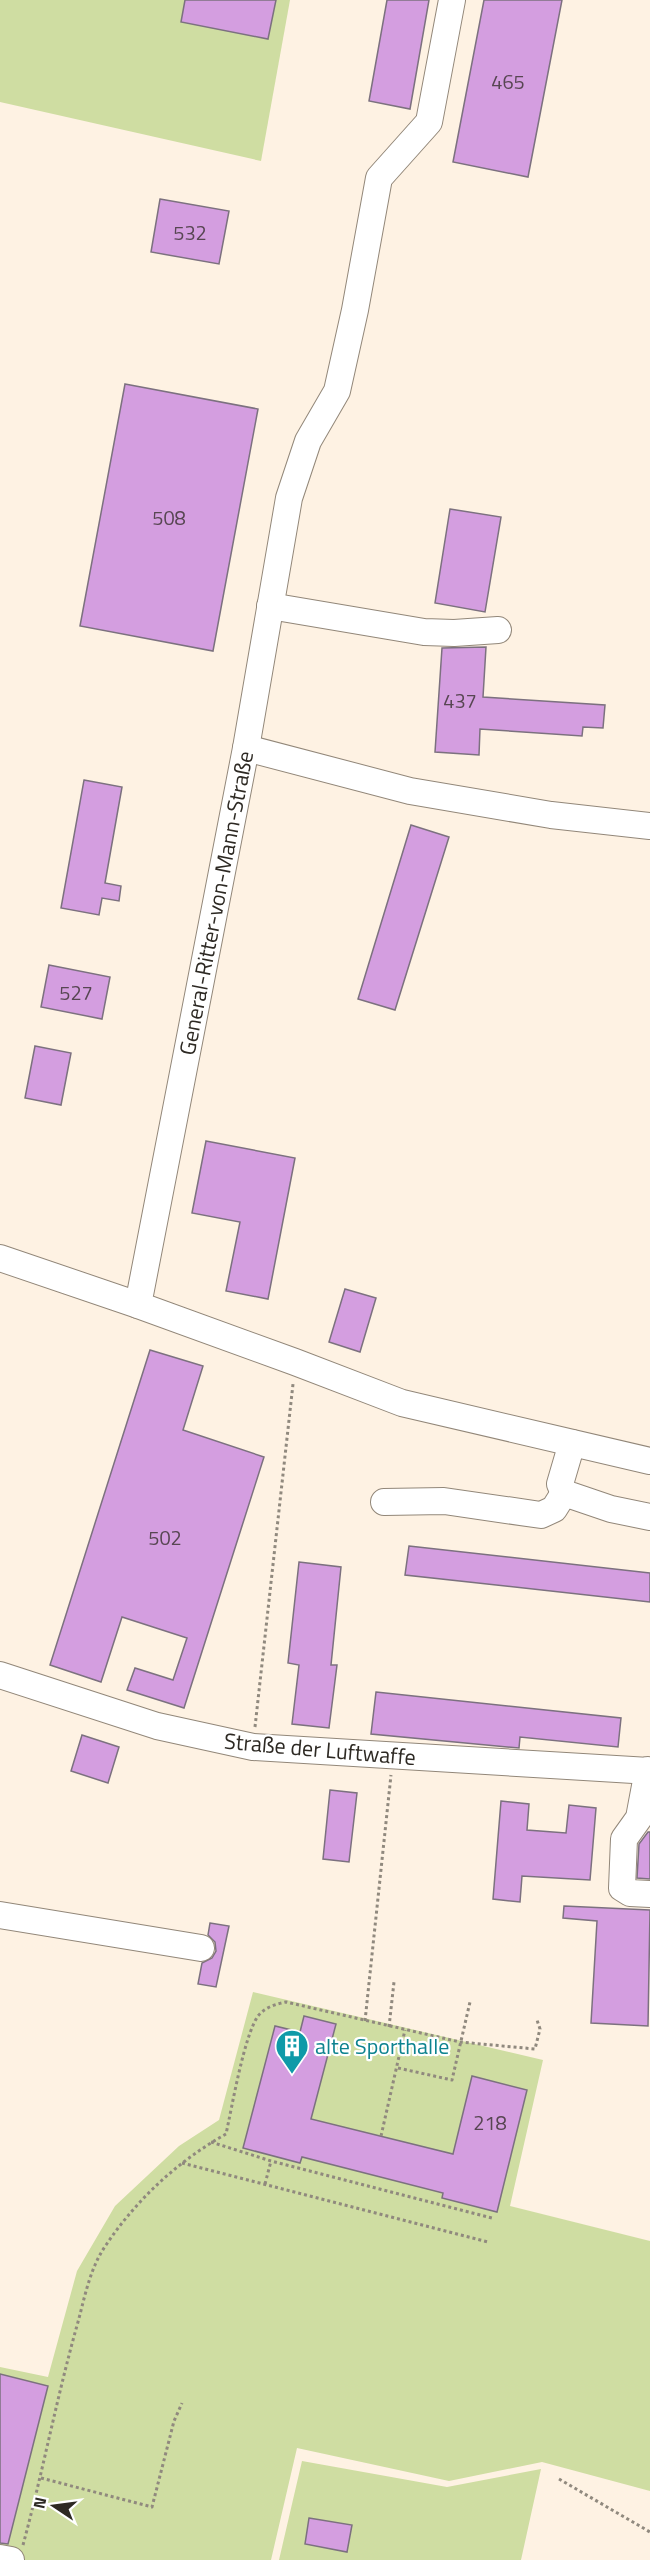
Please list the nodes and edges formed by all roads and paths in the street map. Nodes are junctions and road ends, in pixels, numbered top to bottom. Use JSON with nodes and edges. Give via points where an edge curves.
{"nodes":[{"id":1,"x":452,"y":0,"type":"edge"},
{"id":2,"x":270,"y":606,"type":"junction"},
{"id":3,"x":498,"y":630,"type":"dead end"},
{"id":4,"x":246,"y":748,"type":"junction"},
{"id":5,"x":650,"y":826,"type":"edge"},
{"id":6,"x":0,"y":1258,"type":"edge"},
{"id":7,"x":138,"y":1305,"type":"junction"},
{"id":8,"x":295,"y":1362,"type":"junction"},
{"id":9,"x":572,"y":1443,"type":"junction"},
{"id":10,"x":650,"y":1461,"type":"edge"},
{"id":11,"x":564,"y":1493,"type":"junction"},
{"id":12,"x":384,"y":1502,"type":"dead end"},
{"id":13,"x":650,"y":1517,"type":"edge"},
{"id":14,"x":0,"y":1675,"type":"edge"},
{"id":15,"x":253,"y":1747,"type":"junction"},
{"id":16,"x":393,"y":1756,"type":"junction"},
{"id":17,"x":649,"y":1770,"type":"edge"},
{"id":18,"x":650,"y":1894,"type":"edge"},
{"id":19,"x":0,"y":1915,"type":"edge"},
{"id":20,"x":201,"y":1948,"type":"dead end"},
{"id":21,"x":394,"y":1982,"type":"dead end"},
{"id":22,"x":470,"y":2002,"type":"dead end"},
{"id":23,"x":365,"y":2020,"type":"junction"},
{"id":24,"x":537,"y":2020,"type":"dead end"},
{"id":25,"x":389,"y":2027,"type":"junction"},
{"id":26,"x":405,"y":2030,"type":"junction"},
{"id":27,"x":460,"y":2042,"type":"junction"},
{"id":28,"x":398,"y":2068,"type":"junction"},
{"id":29,"x":381,"y":2136,"type":"dead end"},
{"id":30,"x":210,"y":2142,"type":"junction"},
{"id":31,"x":271,"y":2161,"type":"junction"},
{"id":32,"x":182,"y":2163,"type":"junction"},
{"id":33,"x":264,"y":2184,"type":"junction"},
{"id":34,"x":492,"y":2218,"type":"dead end"},
{"id":35,"x":488,"y":2242,"type":"dead end"},
{"id":36,"x":182,"y":2403,"type":"dead end"},
{"id":37,"x":41,"y":2478,"type":"junction"},
{"id":38,"x":559,"y":2479,"type":"dead end"},
{"id":39,"x":650,"y":2532,"type":"edge"},
{"id":40,"x":11,"y":2556,"type":"edge"}],
"edges":[{"from":1,"to":2,"type":"street","name":"General-Ritter-von-Mann-Straße","via":[[429,122],[379,178],[337,391],[308,441],[289,498]]},
{"from":2,"to":3,"type":"street","via":[[424,632]]},
{"from":2,"to":4,"type":"street","name":"General-Ritter-von-Mann-Straße"},
{"from":4,"to":5,"type":"street","via":[[410,791],[551,815]]},
{"from":4,"to":7,"type":"street","name":"General-Ritter-von-Mann-Straße"},
{"from":6,"to":7,"type":"street"},
{"from":7,"to":8,"type":"street"},
{"from":8,"to":9,"type":"street","via":[[402,1403]]},
{"from":8,"to":15,"type":"path"},
{"from":9,"to":10,"type":"street"},
{"from":9,"to":11,"type":"street","via":[[560,1484]]},
{"from":11,"to":12,"type":"street","via":[[554,1509],[541,1515],[444,1501]]},
{"from":11,"to":13,"type":"street"},
{"from":14,"to":15,"type":"street","name":"Straße der Luftwaffe","via":[[157,1726]]},
{"from":15,"to":16,"type":"street","name":"Straße der Luftwaffe"},
{"from":16,"to":17,"type":"street","name":"Straße der Luftwaffe"},
{"from":16,"to":23,"type":"path"},
{"from":17,"to":18,"type":"street","via":[[639,1818],[624,1839],[622,1888],[630,1893]]},
{"from":19,"to":20,"type":"street"},
{"from":21,"to":25,"type":"path"},
{"from":22,"to":27,"type":"path"},
{"from":23,"to":25,"type":"path"},
{"from":23,"to":30,"type":"path","via":[[286,2002],[271,2005],[258,2015],[226,2134]]},
{"from":24,"to":27,"type":"path","via":[[540,2029],[535,2049]]},
{"from":25,"to":26,"type":"path"},
{"from":26,"to":27,"type":"path"},
{"from":26,"to":28,"type":"path"},
{"from":27,"to":28,"type":"path","via":[[452,2080]]},
{"from":28,"to":29,"type":"path"},
{"from":30,"to":31,"type":"path"},
{"from":30,"to":32,"type":"path"},
{"from":31,"to":33,"type":"path"},
{"from":31,"to":34,"type":"path"},
{"from":32,"to":33,"type":"path"},
{"from":32,"to":37,"type":"path","via":[[145,2195],[105,2246],[91,2274]]},
{"from":33,"to":35,"type":"path"},
{"from":36,"to":37,"type":"path","via":[[152,2507]]},
{"from":37,"to":40,"type":"path"},
{"from":38,"to":39,"type":"path"}]}
